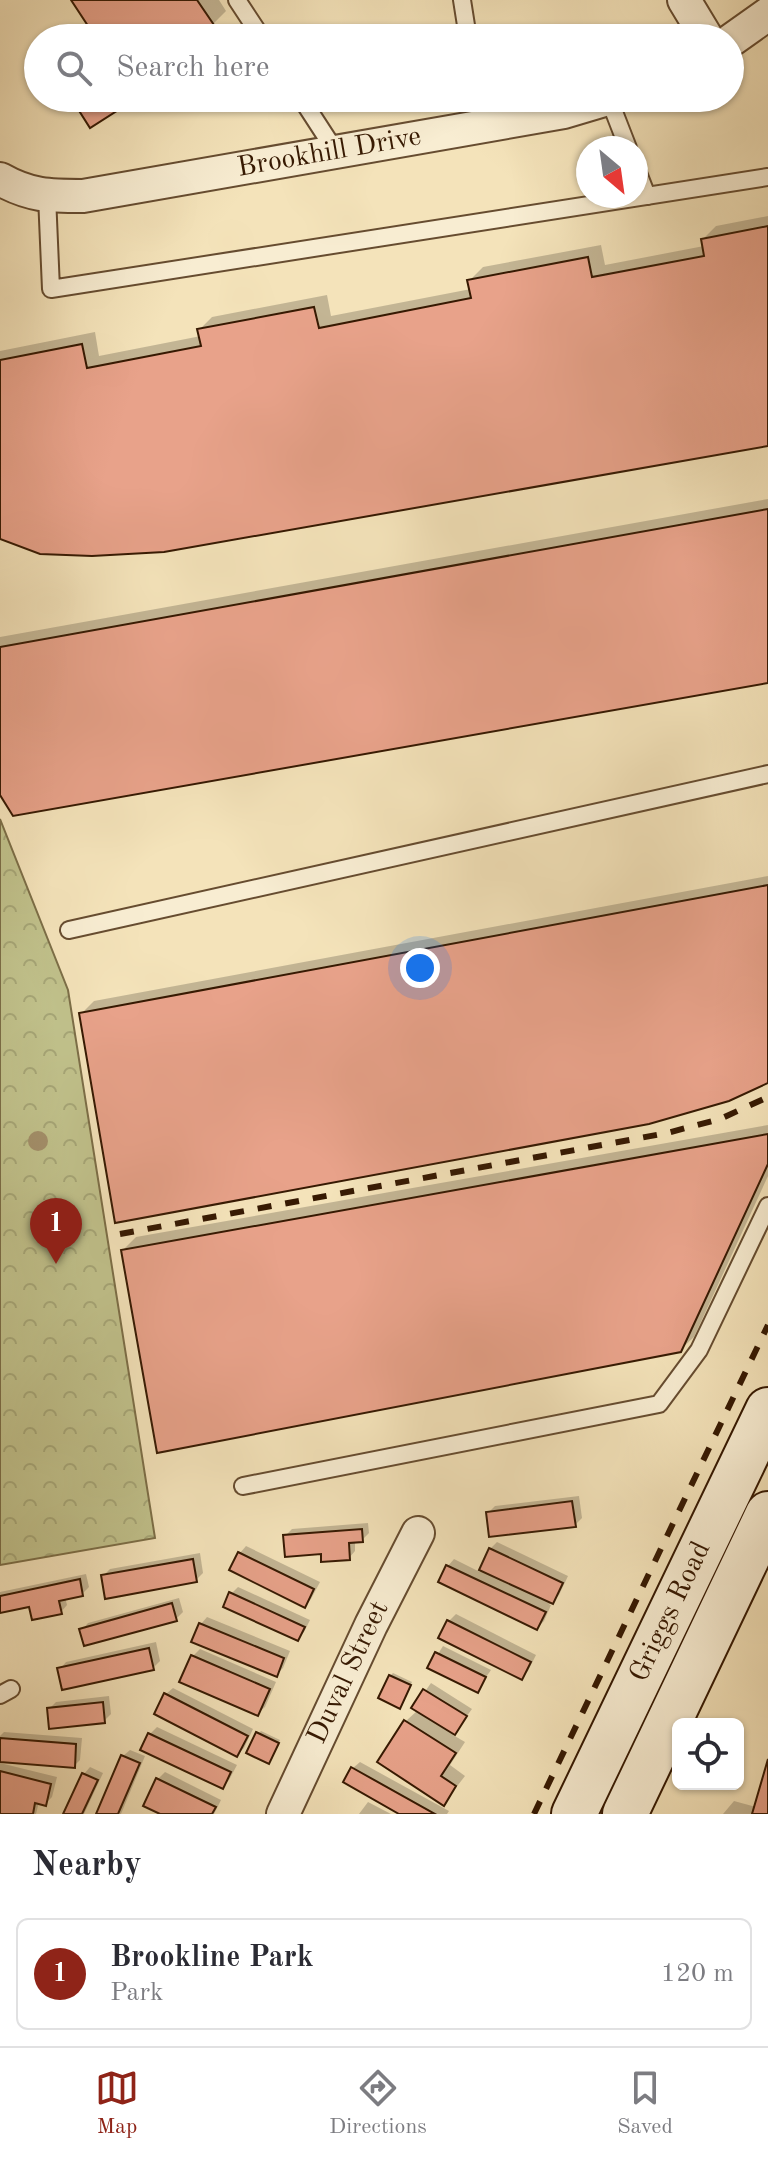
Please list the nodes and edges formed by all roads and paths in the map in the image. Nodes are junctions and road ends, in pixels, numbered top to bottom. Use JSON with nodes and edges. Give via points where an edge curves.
{"nodes":[{"id":1,"x":237,"y":0,"type":"edge"},
{"id":2,"x":462,"y":0,"type":"edge"},
{"id":3,"x":684,"y":0,"type":"edge"},
{"id":4,"x":768,"y":14,"type":"edge"},
{"id":5,"x":253,"y":24,"type":"edge"},
{"id":6,"x":466,"y":24,"type":"edge"},
{"id":7,"x":699,"y":24,"type":"edge"},
{"id":8,"x":744,"y":31,"type":"edge"},
{"id":9,"x":310,"y":112,"type":"edge"},
{"id":10,"x":496,"y":112,"type":"edge"},
{"id":11,"x":615,"y":112,"type":"edge"},
{"id":12,"x":624,"y":136,"type":"edge"},
{"id":13,"x":336,"y":152,"type":"junction"},
{"id":14,"x":768,"y":177,"type":"edge"},
{"id":15,"x":0,"y":179,"type":"edge"},
{"id":16,"x":47,"y":196,"type":"junction"},
{"id":17,"x":648,"y":196,"type":"edge"},
{"id":18,"x":576,"y":207,"type":"edge"},
{"id":19,"x":768,"y":774,"type":"edge"},
{"id":20,"x":69,"y":930,"type":"dead end"},
{"id":21,"x":768,"y":1206,"type":"edge"},
{"id":22,"x":768,"y":1410,"type":"edge"},
{"id":23,"x":243,"y":1486,"type":"dead end"},
{"id":24,"x":418,"y":1533,"type":"dead end"},
{"id":25,"x":742,"y":1541,"type":"edge"},
{"id":26,"x":283,"y":1814,"type":"edge"},
{"id":27,"x":574,"y":1814,"type":"edge"},
{"id":28,"x":625,"y":1814,"type":"edge"}],
"edges":[{"from":1,"to":5,"type":"lane"},
{"from":2,"to":6,"type":"lane"},
{"from":3,"to":7,"type":"street"},
{"from":4,"to":8,"type":"street"},
{"from":9,"to":13,"type":"lane"},
{"from":10,"to":13,"type":"street","name":"Brookhill Drive"},
{"from":11,"to":12,"type":"lane"},
{"from":13,"to":16,"type":"street","name":"Brookhill Drive","via":[[83,196]]},
{"from":14,"to":17,"type":"lane"},
{"from":15,"to":16,"type":"street","name":"Brookhill Drive","via":[[21,191]]},
{"from":16,"to":18,"type":"lane","via":[[51,289]]},
{"from":19,"to":20,"type":"lane"},
{"from":21,"to":23,"type":"lane","via":[[699,1350],[659,1404]]},
{"from":22,"to":25,"type":"main road","name":"Griggs Road"},
{"from":24,"to":26,"type":"street","name":"Duval Street"},
{"from":25,"to":27,"type":"main road","name":"Griggs Road"},
{"from":25,"to":28,"type":"main road","name":"Griggs Road"}]}
